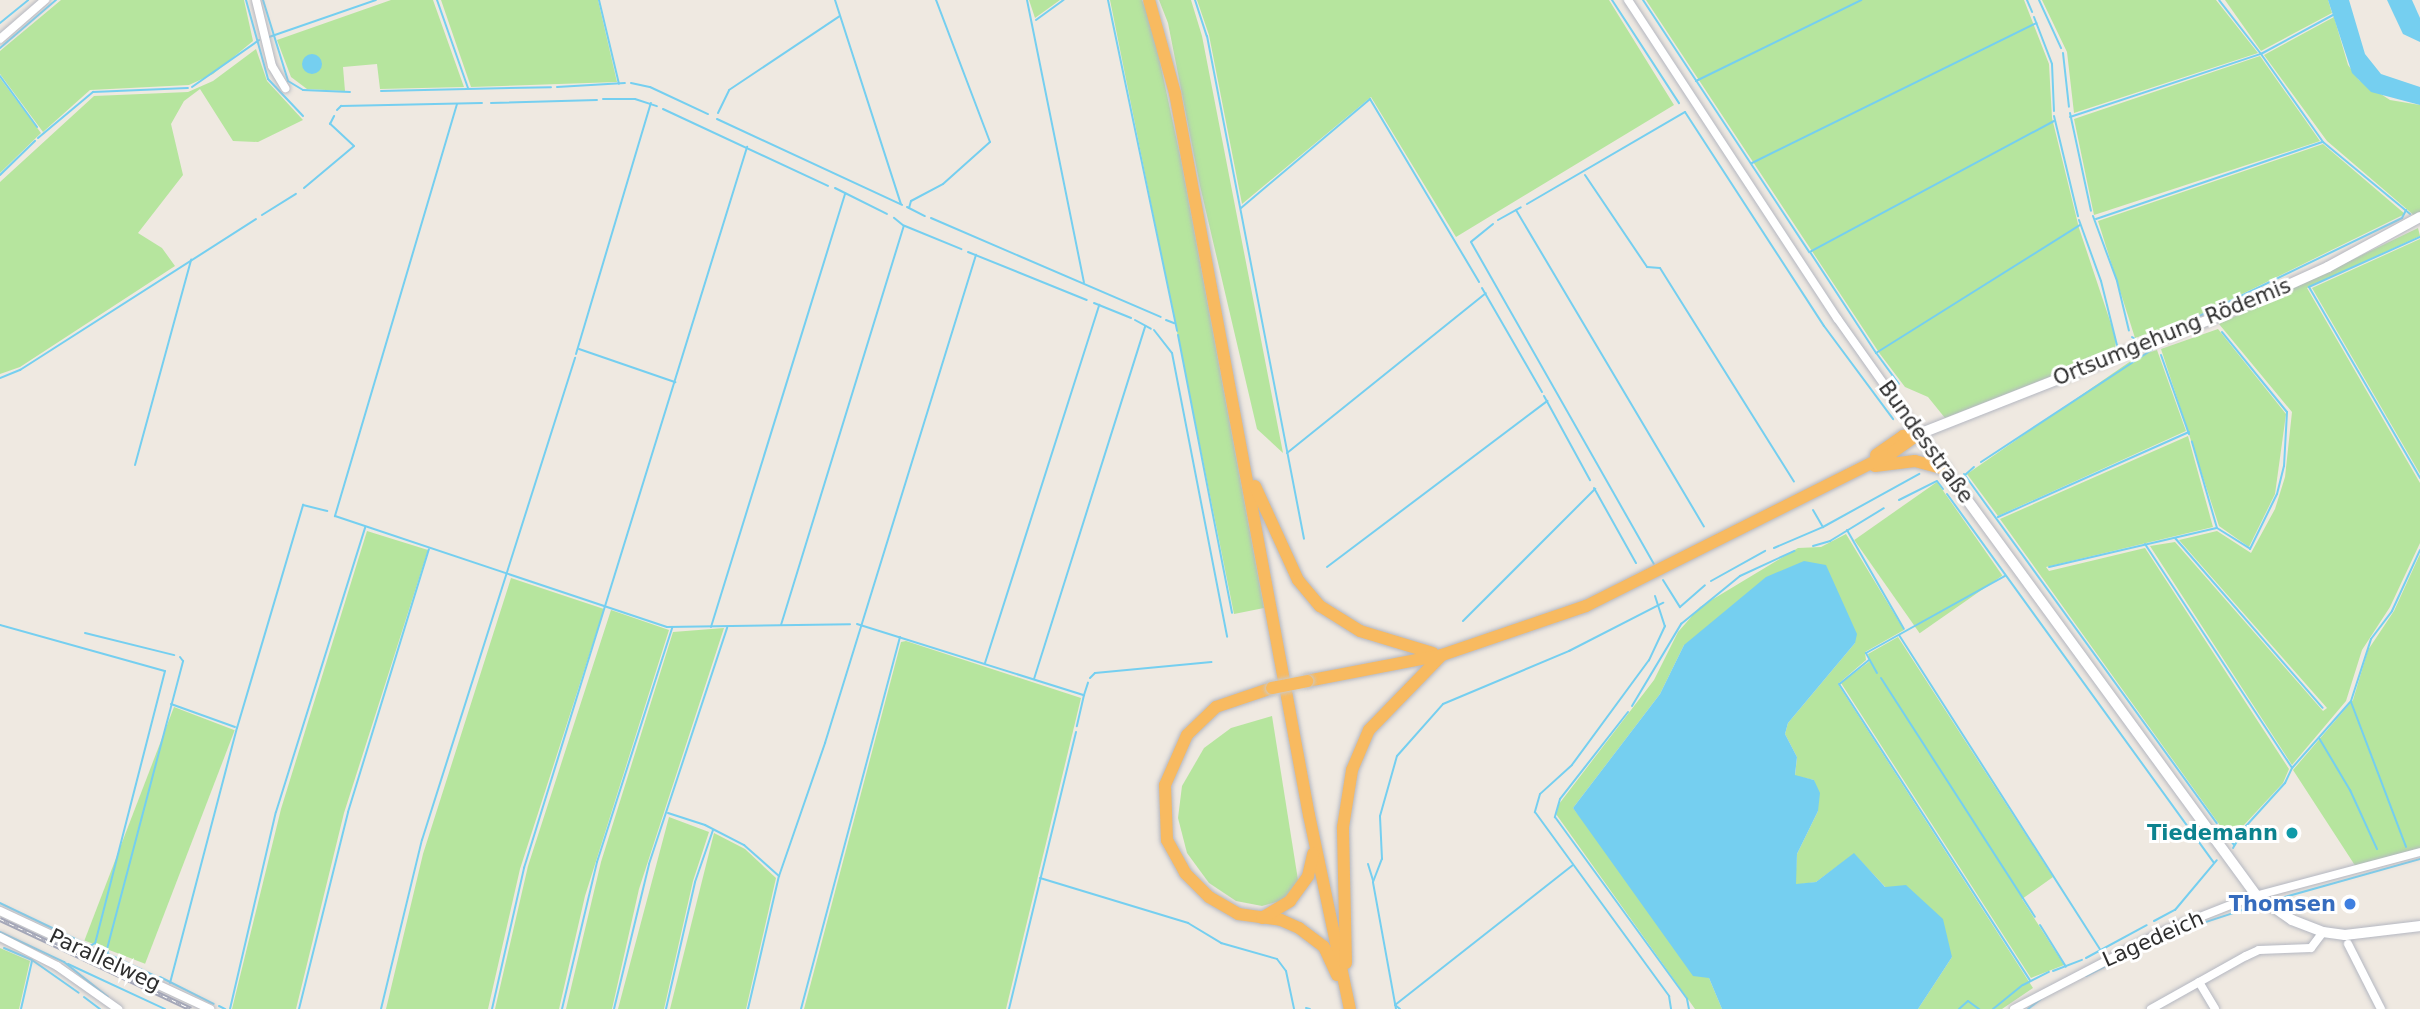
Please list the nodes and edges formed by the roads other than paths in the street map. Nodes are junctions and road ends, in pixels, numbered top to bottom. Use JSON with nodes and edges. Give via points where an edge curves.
{"nodes":[{"id":1,"x":44,"y":0,"type":"edge"},
{"id":2,"x":256,"y":0,"type":"edge"},
{"id":3,"x":1149,"y":0,"type":"edge"},
{"id":4,"x":1628,"y":0,"type":"edge"},
{"id":5,"x":0,"y":38,"type":"edge"},
{"id":6,"x":285,"y":88,"type":"dead end"},
{"id":7,"x":2420,"y":217,"type":"edge"},
{"id":8,"x":1919,"y":434,"type":"junction"},
{"id":9,"x":1945,"y":469,"type":"junction"},
{"id":10,"x":1248,"y":473,"type":"junction"},
{"id":11,"x":1841,"y":476,"type":"junction"},
{"id":12,"x":1442,"y":655,"type":"junction"},
{"id":13,"x":1309,"y":816,"type":"junction"},
{"id":14,"x":2420,"y":852,"type":"edge"},
{"id":15,"x":2256,"y":895,"type":"junction"},
{"id":16,"x":0,"y":911,"type":"edge"},
{"id":17,"x":1262,"y":918,"type":"junction"},
{"id":18,"x":2420,"y":926,"type":"edge"},
{"id":19,"x":2323,"y":932,"type":"junction"},
{"id":20,"x":0,"y":937,"type":"edge"},
{"id":21,"x":2348,"y":944,"type":"dead end"},
{"id":22,"x":2199,"y":982,"type":"junction"},
{"id":23,"x":1346,"y":988,"type":"junction"},
{"id":24,"x":118,"y":1009,"type":"edge"},
{"id":25,"x":210,"y":1009,"type":"edge"},
{"id":26,"x":1350,"y":1009,"type":"edge"},
{"id":27,"x":2014,"y":1009,"type":"edge"},
{"id":28,"x":2151,"y":1009,"type":"edge"},
{"id":29,"x":2215,"y":1009,"type":"edge"},
{"id":30,"x":2381,"y":1009,"type":"edge"}],
"edges":[{"from":1,"to":5,"type":"street"},
{"from":2,"to":6,"type":"street","via":[[272,66]]},
{"from":3,"to":10,"type":"highway","via":[[1175,93]]},
{"from":4,"to":8,"type":"street","name":"Bundesstraße","via":[[1836,318]]},
{"from":7,"to":8,"type":"main road","name":"Ortsumgehung Rödemis","via":[[2328,267],[2224,314]]},
{"from":8,"to":9,"type":"street","name":"Bundesstraße"},
{"from":8,"to":11,"type":"highway","via":[[1897,439]]},
{"from":9,"to":11,"type":"highway","via":[[1903,460]]},
{"from":9,"to":15,"type":"street","name":"Bundesstraße"},
{"from":10,"to":12,"type":"highway","via":[[1298,580],[1320,606],[1380,639]]},
{"from":10,"to":13,"type":"highway"},
{"from":11,"to":12,"type":"highway","via":[[1621,590],[1527,628]]},
{"from":12,"to":17,"type":"highway","bridge":true,"via":[[1272,688],[1216,707],[1197,723],[1171,765],[1163,809],[1167,841],[1196,886],[1222,907]]},
{"from":12,"to":23,"type":"highway","via":[[1369,730],[1352,770],[1343,827]]},
{"from":13,"to":17,"type":"highway","via":[[1314,861],[1308,876],[1290,901]]},
{"from":13,"to":23,"type":"highway"},
{"from":14,"to":15,"type":"street","name":"Lagedeich"},
{"from":15,"to":19,"type":"street","name":"Bundesstraße"},
{"from":15,"to":27,"type":"street","name":"Lagedeich","via":[[2162,932]]},
{"from":16,"to":25,"type":"street","name":"Parallelweg"},
{"from":17,"to":23,"type":"highway","via":[[1289,923],[1316,940]]},
{"from":18,"to":19,"type":"street","via":[[2345,935]]},
{"from":19,"to":22,"type":"street","via":[[2311,948],[2259,950]]},
{"from":20,"to":24,"type":"street","via":[[57,966]]},
{"from":21,"to":30,"type":"street"},
{"from":22,"to":28,"type":"street"},
{"from":22,"to":29,"type":"street"},
{"from":23,"to":26,"type":"highway"}]}
